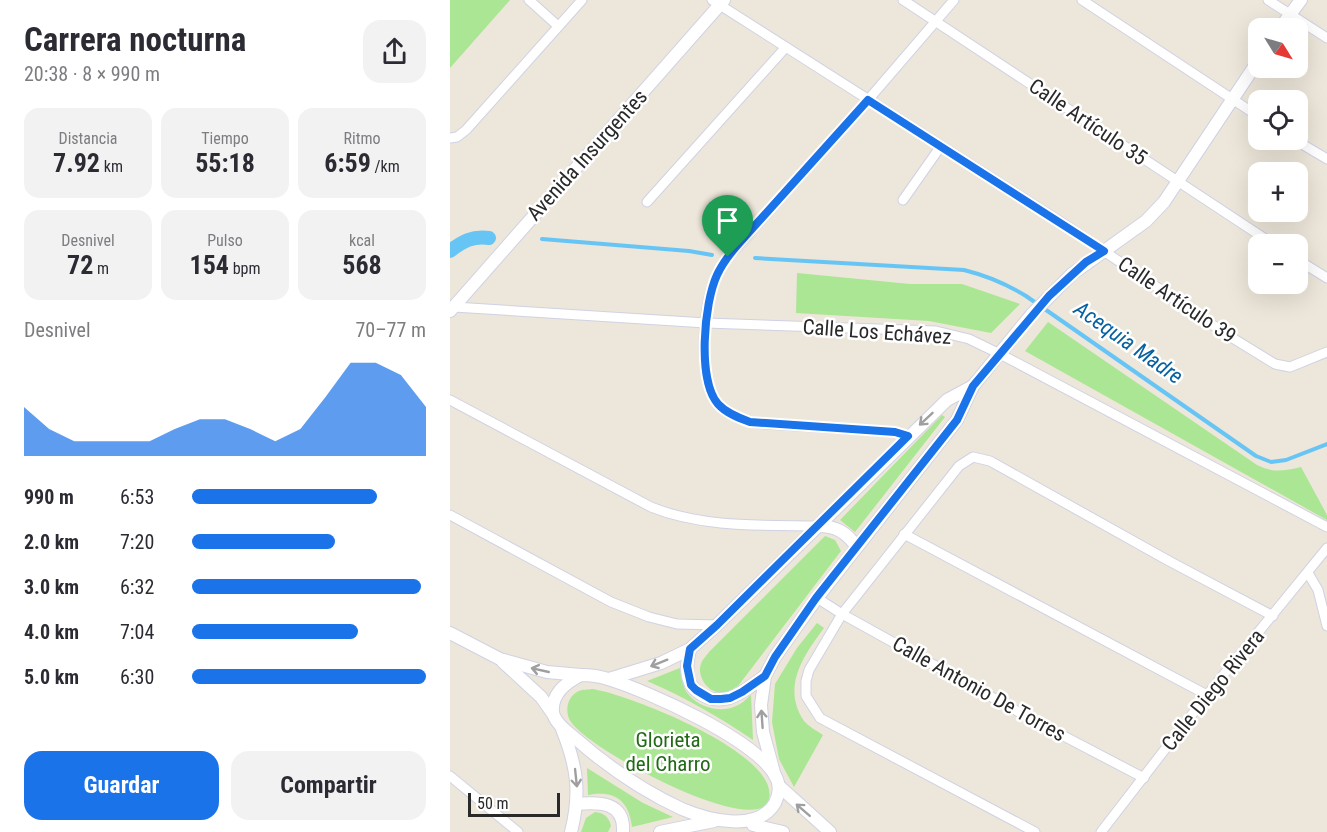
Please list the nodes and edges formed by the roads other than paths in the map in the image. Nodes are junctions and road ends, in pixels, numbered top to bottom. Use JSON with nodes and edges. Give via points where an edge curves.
{"nodes":[{"id":1,"x":529,"y":0,"type":"edge"},
{"id":2,"x":582,"y":0,"type":"edge"},
{"id":3,"x":903,"y":0,"type":"edge"},
{"id":4,"x":954,"y":0,"type":"edge"},
{"id":5,"x":1082,"y":0,"type":"edge"},
{"id":6,"x":1268,"y":0,"type":"edge"},
{"id":7,"x":1301,"y":0,"type":"edge"},
{"id":8,"x":719,"y":2,"type":"edge"},
{"id":9,"x":1290,"y":14,"type":"junction"},
{"id":10,"x":1287,"y":18,"type":"edge"},
{"id":11,"x":935,"y":21,"type":"junction"},
{"id":12,"x":558,"y":26,"type":"junction"},
{"id":13,"x":1327,"y":38,"type":"edge"},
{"id":14,"x":786,"y":47,"type":"junction"},
{"id":15,"x":1248,"y":77,"type":"edge"},
{"id":16,"x":868,"y":100,"type":"junction"},
{"id":17,"x":1233,"y":100,"type":"junction"},
{"id":18,"x":1248,"y":110,"type":"edge"},
{"id":19,"x":451,"y":138,"type":"edge"},
{"id":20,"x":940,"y":147,"type":"junction"},
{"id":21,"x":1308,"y":148,"type":"edge"},
{"id":22,"x":1327,"y":159,"type":"edge"},
{"id":23,"x":1178,"y":182,"type":"junction"},
{"id":24,"x":903,"y":200,"type":"dead end"},
{"id":25,"x":647,"y":202,"type":"dead end"},
{"id":26,"x":1257,"y":234,"type":"edge"},
{"id":27,"x":1104,"y":251,"type":"junction"},
{"id":28,"x":1308,"y":266,"type":"edge"},
{"id":29,"x":1327,"y":278,"type":"edge"},
{"id":30,"x":452,"y":309,"type":"edge"},
{"id":31,"x":706,"y":323,"type":"junction"},
{"id":32,"x":1327,"y":352,"type":"edge"},
{"id":33,"x":1000,"y":354,"type":"junction"},
{"id":34,"x":973,"y":386,"type":"junction"},
{"id":35,"x":450,"y":400,"type":"edge"},
{"id":36,"x":908,"y":436,"type":"junction"},
{"id":37,"x":450,"y":515,"type":"edge"},
{"id":38,"x":818,"y":526,"type":"junction"},
{"id":39,"x":1327,"y":527,"type":"edge"},
{"id":40,"x":904,"y":534,"type":"junction"},
{"id":41,"x":857,"y":547,"type":"junction"},
{"id":42,"x":1327,"y":548,"type":"edge"},
{"id":43,"x":1308,"y":573,"type":"junction"},
{"id":44,"x":816,"y":598,"type":"junction"},
{"id":45,"x":842,"y":614,"type":"junction"},
{"id":46,"x":1273,"y":616,"type":"junction"},
{"id":47,"x":717,"y":625,"type":"junction"},
{"id":48,"x":1327,"y":626,"type":"edge"},
{"id":49,"x":450,"y":633,"type":"edge"},
{"id":50,"x":690,"y":649,"type":"junction"},
{"id":51,"x":500,"y":659,"type":"junction"},
{"id":52,"x":581,"y":675,"type":"junction"},
{"id":53,"x":765,"y":676,"type":"junction"},
{"id":54,"x":609,"y":679,"type":"junction"},
{"id":55,"x":1208,"y":695,"type":"junction"},
{"id":56,"x":553,"y":714,"type":"junction"},
{"id":57,"x":561,"y":726,"type":"junction"},
{"id":58,"x":450,"y":776,"type":"edge"},
{"id":59,"x":1144,"y":778,"type":"junction"},
{"id":60,"x":777,"y":781,"type":"junction"},
{"id":61,"x":577,"y":804,"type":"junction"},
{"id":62,"x":715,"y":821,"type":"junction"},
{"id":63,"x":753,"y":825,"type":"junction"},
{"id":64,"x":518,"y":832,"type":"edge"},
{"id":65,"x":571,"y":832,"type":"edge"},
{"id":66,"x":623,"y":832,"type":"edge"},
{"id":67,"x":660,"y":832,"type":"edge"},
{"id":68,"x":783,"y":832,"type":"edge"},
{"id":69,"x":830,"y":832,"type":"edge"},
{"id":70,"x":1035,"y":832,"type":"edge"},
{"id":71,"x":1101,"y":832,"type":"edge"}],
"edges":[{"from":1,"to":12,"type":"street"},
{"from":2,"to":12,"type":"street"},
{"from":3,"to":11,"type":"street","name":"Calle Artículo 35"},
{"from":4,"to":11,"type":"street"},
{"from":5,"to":17,"type":"street"},
{"from":6,"to":9,"type":"street"},
{"from":7,"to":9,"type":"street"},
{"from":8,"to":14,"type":"street","name":"Calle Artículo 39"},
{"from":8,"to":30,"type":"street","name":"Avenida Insurgentes"},
{"from":9,"to":10,"type":"street"},
{"from":9,"to":13,"type":"street"},
{"from":11,"to":16,"type":"street"},
{"from":11,"to":23,"type":"street","name":"Calle Artículo 35"},
{"from":12,"to":19,"type":"street","via":[[466,130]]},
{"from":14,"to":16,"type":"street","name":"Calle Artículo 39"},
{"from":14,"to":25,"type":"street"},
{"from":15,"to":17,"type":"street"},
{"from":16,"to":20,"type":"street","name":"Calle Artículo 39"},
{"from":16,"to":31,"type":"street","via":[[728,257],[710,292]]},
{"from":17,"to":18,"type":"street"},
{"from":17,"to":23,"type":"street"},
{"from":20,"to":24,"type":"street"},
{"from":20,"to":27,"type":"street","name":"Calle Artículo 39"},
{"from":21,"to":22,"type":"street"},
{"from":23,"to":26,"type":"street","name":"Calle Artículo 35"},
{"from":23,"to":27,"type":"street","via":[[1146,221]]},
{"from":27,"to":32,"type":"street","name":"Calle Artículo 39","via":[[1275,364],[1290,367]]},
{"from":27,"to":33,"type":"street","via":[[1049,296]]},
{"from":28,"to":29,"type":"street"},
{"from":30,"to":31,"type":"street","name":"Calle Los Echávez"},
{"from":31,"to":33,"type":"street","name":"Calle Los Echávez","via":[[936,331],[969,339]]},
{"from":31,"to":36,"type":"street","via":[[705,373],[709,389],[718,405],[739,418],[757,423]]},
{"from":33,"to":34,"type":"street"},
{"from":33,"to":39,"type":"street","name":"Calle Los Echávez"},
{"from":34,"to":36,"type":"street","one_way":true,"via":[[947,400]]},
{"from":34,"to":41,"type":"street","via":[[957,420]]},
{"from":35,"to":38,"type":"street","via":[[672,516],[751,525]]},
{"from":36,"to":38,"type":"street"},
{"from":37,"to":47,"type":"street","via":[[611,602],[649,618],[677,624]]},
{"from":38,"to":41,"type":"street","via":[[841,531]]},
{"from":38,"to":47,"type":"street"},
{"from":40,"to":45,"type":"street"},
{"from":40,"to":46,"type":"street","via":[[959,466],[974,457],[990,461]]},
{"from":40,"to":55,"type":"street"},
{"from":41,"to":44,"type":"street"},
{"from":42,"to":43,"type":"street","name":"Calle Diego Rivera"},
{"from":43,"to":46,"type":"street","name":"Calle Diego Rivera"},
{"from":43,"to":48,"type":"street","via":[[1318,590]]},
{"from":44,"to":45,"type":"street","name":"Calle Antonio De Torres"},
{"from":44,"to":53,"type":"street"},
{"from":45,"to":59,"type":"street","name":"Calle Antonio De Torres"},
{"from":45,"to":70,"type":"street","via":[[806,681],[806,696],[819,718]]},
{"from":46,"to":55,"type":"street","name":"Calle Diego Rivera"},
{"from":47,"to":50,"type":"street"},
{"from":49,"to":51,"type":"street"},
{"from":50,"to":53,"type":"street","via":[[687,666],[691,685],[711,699],[730,698]]},
{"from":50,"to":54,"type":"street","one_way":true,"via":[[661,663]]},
{"from":52,"to":51,"type":"street","one_way":true,"via":[[547,672]]},
{"from":51,"to":56,"type":"street"},
{"from":52,"to":54,"type":"street"},
{"from":52,"to":56,"type":"street","via":[[558,692]]},
{"from":60,"to":53,"type":"street","one_way":true,"via":[[763,732]]},
{"from":54,"to":60,"type":"street","via":[[708,723],[759,758]]},
{"from":55,"to":59,"type":"street","name":"Calle Diego Rivera"},
{"from":56,"to":57,"type":"street"},
{"from":57,"to":61,"type":"street","one_way":true,"via":[[577,777]]},
{"from":57,"to":62,"type":"street","via":[[640,787]]},
{"from":58,"to":64,"type":"street"},
{"from":59,"to":71,"type":"street","name":"Calle Diego Rivera"},
{"from":60,"to":63,"type":"street","via":[[778,797],[770,812]]},
{"from":69,"to":60,"type":"street","one_way":true},
{"from":61,"to":65,"type":"street"},
{"from":61,"to":66,"type":"street","via":[[597,802],[618,811]]},
{"from":62,"to":63,"type":"street"},
{"from":62,"to":67,"type":"street"},
{"from":63,"to":68,"type":"street"}]}
